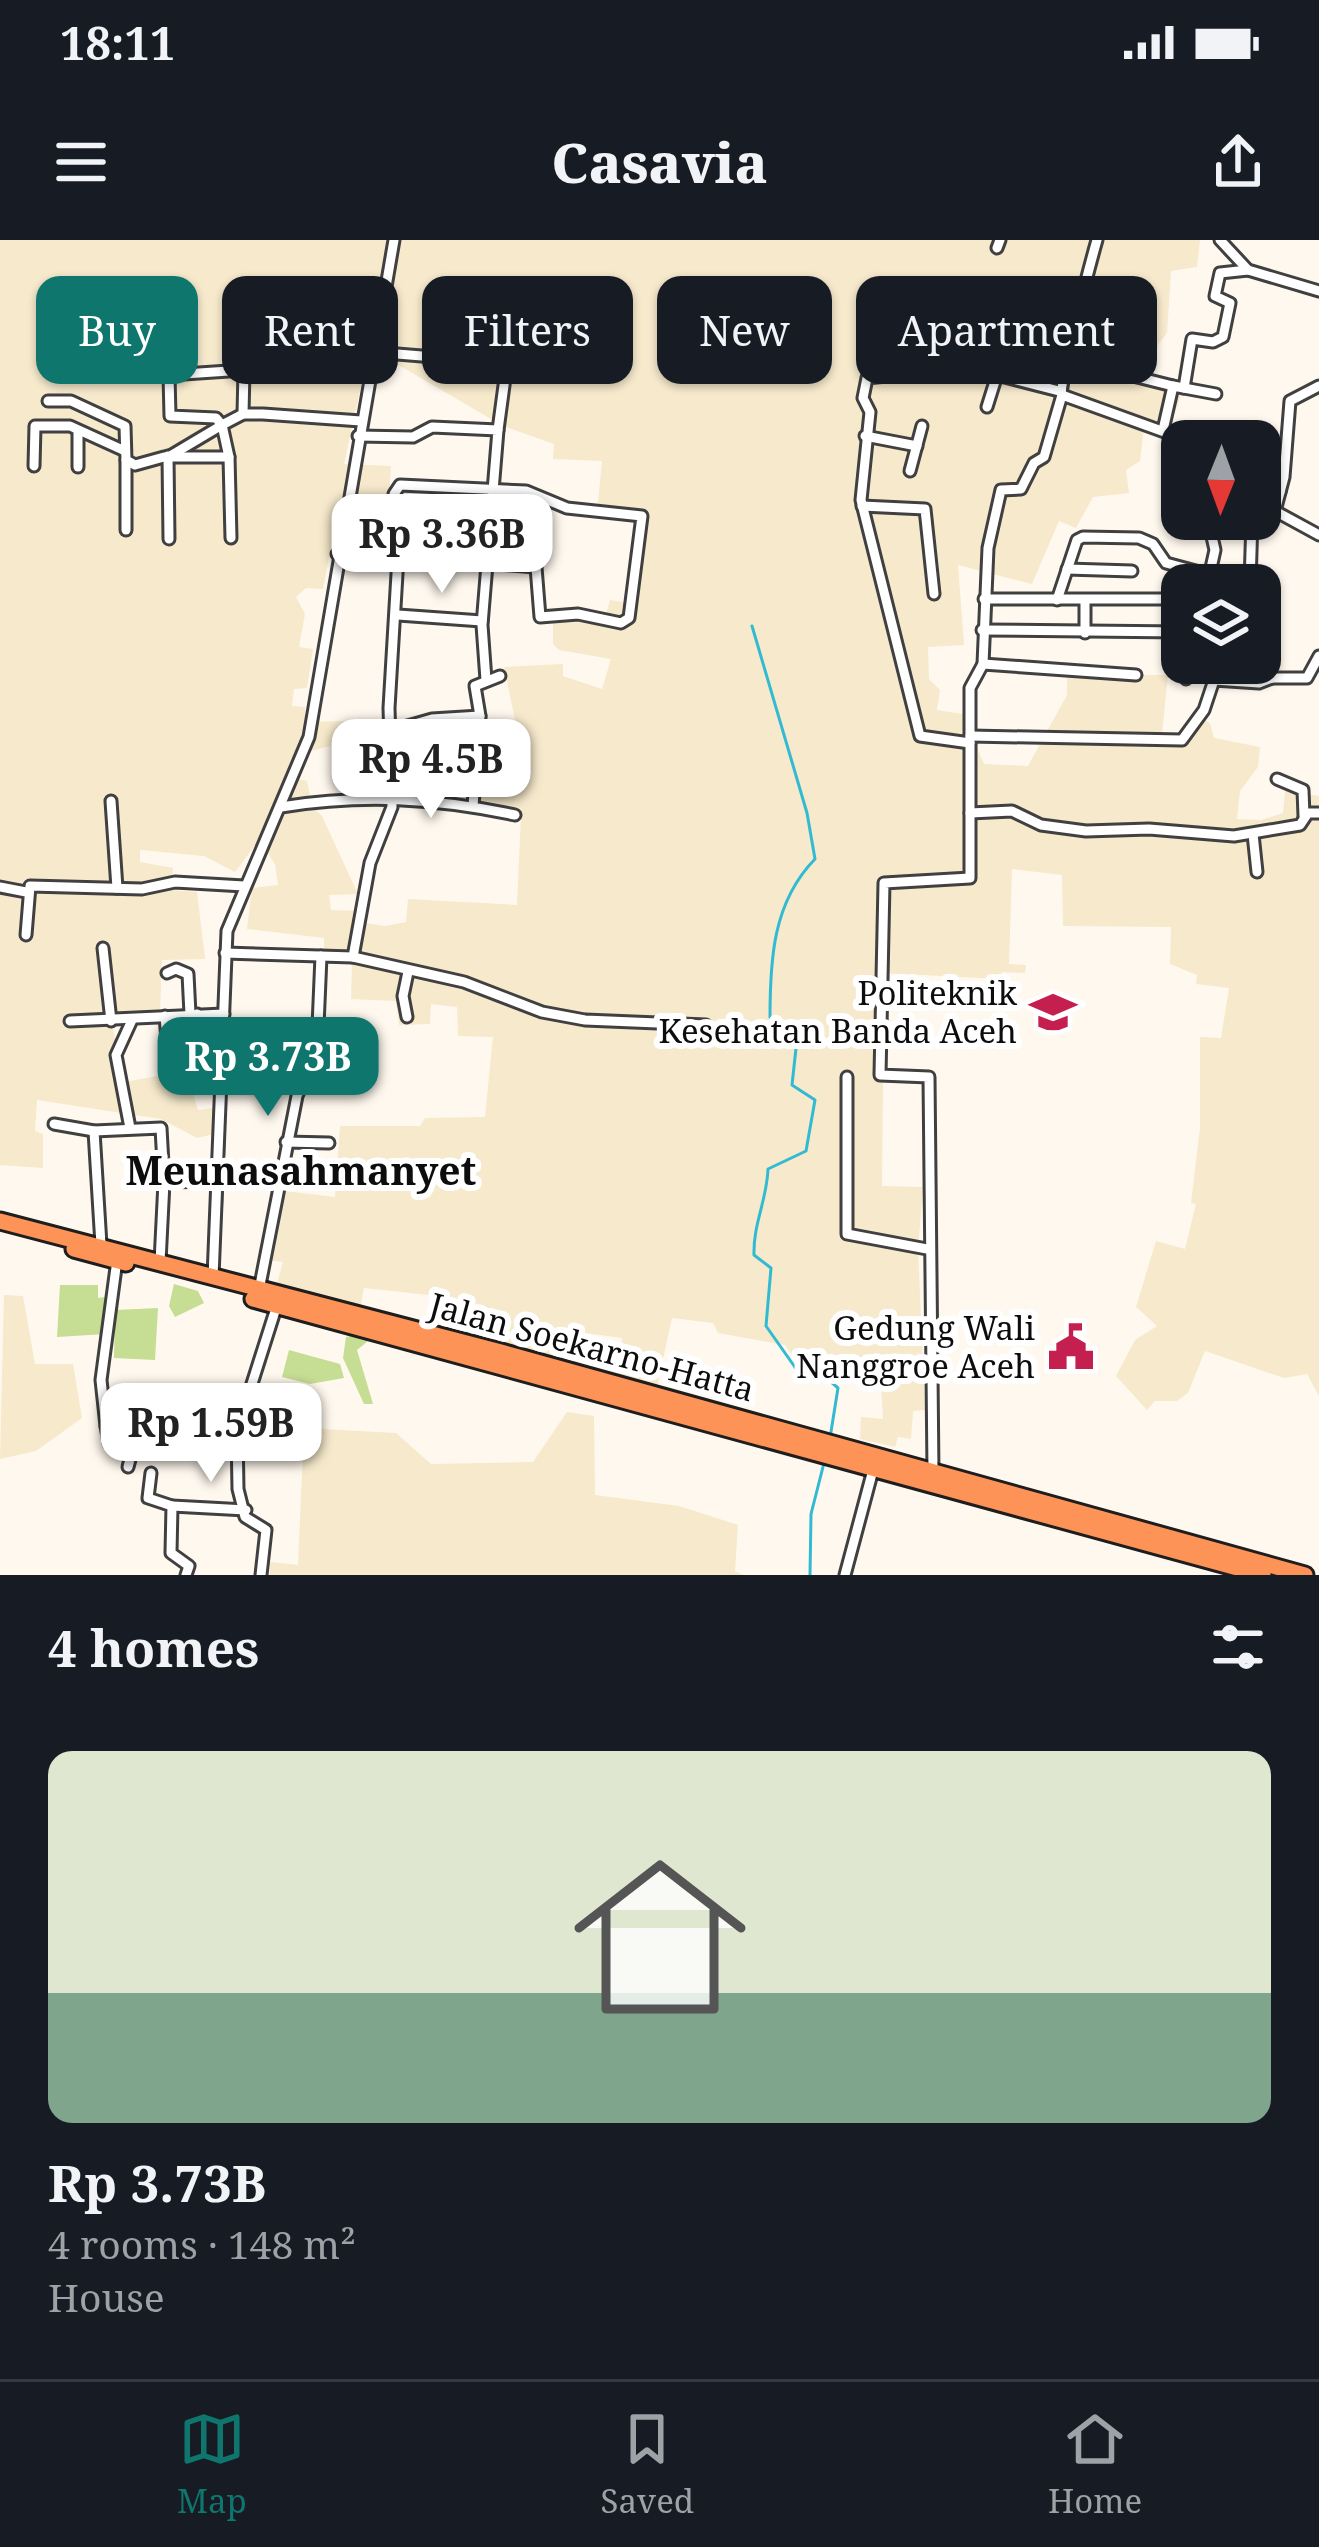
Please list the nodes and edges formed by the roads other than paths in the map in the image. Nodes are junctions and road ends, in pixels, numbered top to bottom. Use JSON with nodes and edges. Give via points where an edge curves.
{"nodes":[{"id":1,"x":394,"y":240,"type":"edge"},
{"id":2,"x":1097,"y":240,"type":"edge"},
{"id":3,"x":1220,"y":240,"type":"edge"},
{"id":4,"x":1239,"y":240,"type":"edge"},
{"id":5,"x":1241,"y":263,"type":"junction"},
{"id":6,"x":387,"y":276,"type":"edge"},
{"id":7,"x":1086,"y":276,"type":"edge"},
{"id":8,"x":1319,"y":291,"type":"edge"},
{"id":9,"x":398,"y":354,"type":"edge"},
{"id":10,"x":1157,"y":382,"type":"edge"},
{"id":11,"x":367,"y":384,"type":"edge"},
{"id":12,"x":867,"y":384,"type":"edge"},
{"id":13,"x":1062,"y":384,"type":"edge"},
{"id":14,"x":1319,"y":386,"type":"edge"},
{"id":15,"x":1178,"y":387,"type":"junction"},
{"id":16,"x":1060,"y":393,"type":"junction"},
{"id":17,"x":1216,"y":394,"type":"dead end"},
{"id":18,"x":48,"y":401,"type":"dead end"},
{"id":19,"x":987,"y":406,"type":"dead end"},
{"id":20,"x":243,"y":414,"type":"junction"},
{"id":21,"x":1166,"y":420,"type":"edge"},
{"id":22,"x":361,"y":421,"type":"junction"},
{"id":23,"x":222,"y":424,"type":"junction"},
{"id":24,"x":922,"y":426,"type":"dead end"},
{"id":25,"x":1161,"y":429,"type":"edge"},
{"id":26,"x":498,"y":430,"type":"junction"},
{"id":27,"x":78,"y":431,"type":"junction"},
{"id":28,"x":361,"y":436,"type":"junction"},
{"id":29,"x":865,"y":436,"type":"junction"},
{"id":30,"x":917,"y":446,"type":"junction"},
{"id":31,"x":126,"y":455,"type":"junction"},
{"id":32,"x":168,"y":456,"type":"junction"},
{"id":33,"x":230,"y":457,"type":"junction"},
{"id":34,"x":34,"y":466,"type":"dead end"},
{"id":35,"x":78,"y":467,"type":"dead end"},
{"id":36,"x":910,"y":471,"type":"dead end"},
{"id":37,"x":1281,"y":483,"type":"edge"},
{"id":38,"x":495,"y":488,"type":"junction"},
{"id":39,"x":862,"y":506,"type":"junction"},
{"id":40,"x":1281,"y":514,"type":"edge"},
{"id":41,"x":126,"y":530,"type":"dead end"},
{"id":42,"x":1319,"y":536,"type":"edge"},
{"id":43,"x":231,"y":538,"type":"dead end"},
{"id":44,"x":169,"y":539,"type":"dead end"},
{"id":45,"x":340,"y":555,"type":"junction"},
{"id":46,"x":398,"y":557,"type":"junction"},
{"id":47,"x":1171,"y":564,"type":"edge"},
{"id":48,"x":491,"y":565,"type":"junction"},
{"id":49,"x":1067,"y":569,"type":"junction"},
{"id":50,"x":1132,"y":571,"type":"dead end"},
{"id":51,"x":934,"y":594,"type":"dead end"},
{"id":52,"x":984,"y":599,"type":"junction"},
{"id":53,"x":1161,"y":599,"type":"edge"},
{"id":54,"x":1057,"y":600,"type":"junction"},
{"id":55,"x":1085,"y":600,"type":"junction"},
{"id":56,"x":398,"y":615,"type":"junction"},
{"id":57,"x":482,"y":621,"type":"junction"},
{"id":58,"x":982,"y":630,"type":"junction"},
{"id":59,"x":1161,"y":632,"type":"edge"},
{"id":60,"x":1085,"y":633,"type":"junction"},
{"id":61,"x":1319,"y":656,"type":"edge"},
{"id":62,"x":983,"y":664,"type":"junction"},
{"id":63,"x":1136,"y":675,"type":"dead end"},
{"id":64,"x":500,"y":676,"type":"dead end"},
{"id":65,"x":1281,"y":678,"type":"edge"},
{"id":66,"x":486,"y":680,"type":"junction"},
{"id":67,"x":1213,"y":684,"type":"edge"},
{"id":68,"x":480,"y":716,"type":"junction"},
{"id":69,"x":389,"y":730,"type":"junction"},
{"id":70,"x":970,"y":739,"type":"junction"},
{"id":71,"x":429,"y":779,"type":"dead end"},
{"id":72,"x":1277,"y":779,"type":"dead end"},
{"id":73,"x":475,"y":784,"type":"junction"},
{"id":74,"x":393,"y":796,"type":"junction"},
{"id":75,"x":111,"y":800,"type":"dead end"},
{"id":76,"x":280,"y":806,"type":"junction"},
{"id":77,"x":473,"y":806,"type":"junction"},
{"id":78,"x":970,"y":813,"type":"junction"},
{"id":79,"x":1319,"y":813,"type":"edge"},
{"id":80,"x":515,"y":815,"type":"dead end"},
{"id":81,"x":1304,"y":815,"type":"junction"},
{"id":82,"x":1253,"y":834,"type":"junction"},
{"id":83,"x":1257,"y":872,"type":"dead end"},
{"id":84,"x":244,"y":886,"type":"junction"},
{"id":85,"x":0,"y":887,"type":"edge"},
{"id":86,"x":117,"y":888,"type":"junction"},
{"id":87,"x":26,"y":892,"type":"junction"},
{"id":88,"x":26,"y":935,"type":"dead end"},
{"id":89,"x":103,"y":948,"type":"dead end"},
{"id":90,"x":228,"y":953,"type":"junction"},
{"id":91,"x":321,"y":956,"type":"junction"},
{"id":92,"x":352,"y":957,"type":"junction"},
{"id":93,"x":408,"y":972,"type":"junction"},
{"id":94,"x":167,"y":974,"type":"dead end"},
{"id":95,"x":193,"y":1014,"type":"junction"},
{"id":96,"x":224,"y":1015,"type":"junction"},
{"id":97,"x":165,"y":1016,"type":"junction"},
{"id":98,"x":407,"y":1017,"type":"dead end"},
{"id":99,"x":132,"y":1020,"type":"junction"},
{"id":100,"x":70,"y":1021,"type":"dead end"},
{"id":101,"x":111,"y":1021,"type":"junction"},
{"id":102,"x":706,"y":1025,"type":"dead end"},
{"id":103,"x":202,"y":1046,"type":"dead end"},
{"id":104,"x":168,"y":1053,"type":"dead end"},
{"id":105,"x":226,"y":1075,"type":"junction"},
{"id":106,"x":848,"y":1077,"type":"dead end"},
{"id":107,"x":302,"y":1082,"type":"junction"},
{"id":108,"x":54,"y":1124,"type":"dead end"},
{"id":109,"x":130,"y":1128,"type":"junction"},
{"id":110,"x":94,"y":1131,"type":"junction"},
{"id":111,"x":286,"y":1142,"type":"junction"},
{"id":112,"x":329,"y":1143,"type":"dead end"},
{"id":113,"x":280,"y":1176,"type":"junction"},
{"id":114,"x":223,"y":1177,"type":"junction"},
{"id":115,"x":164,"y":1182,"type":"junction"},
{"id":116,"x":0,"y":1222,"type":"edge"},
{"id":117,"x":0,"y":1231,"type":"edge"},
{"id":118,"x":101,"y":1245,"type":"junction"},
{"id":119,"x":927,"y":1249,"type":"junction"},
{"id":120,"x":117,"y":1260,"type":"junction"},
{"id":121,"x":160,"y":1262,"type":"junction"},
{"id":122,"x":221,"y":1282,"type":"junction"},
{"id":123,"x":259,"y":1290,"type":"junction"},
{"id":124,"x":277,"y":1305,"type":"junction"},
{"id":125,"x":462,"y":1348,"type":"junction"},
{"id":126,"x":106,"y":1426,"type":"junction"},
{"id":127,"x":237,"y":1431,"type":"junction"},
{"id":128,"x":845,"y":1455,"type":"junction"},
{"id":129,"x":128,"y":1467,"type":"dead end"},
{"id":130,"x":873,"y":1470,"type":"junction"},
{"id":131,"x":933,"y":1472,"type":"junction"},
{"id":132,"x":152,"y":1473,"type":"dead end"},
{"id":133,"x":172,"y":1506,"type":"junction"},
{"id":134,"x":246,"y":1510,"type":"junction"},
{"id":135,"x":186,"y":1575,"type":"edge"},
{"id":136,"x":261,"y":1575,"type":"edge"},
{"id":137,"x":845,"y":1575,"type":"edge"},
{"id":138,"x":1263,"y":1575,"type":"edge"},
{"id":139,"x":1305,"y":1575,"type":"edge"}],
"edges":[{"from":1,"to":6,"type":"street"},
{"from":2,"to":7,"type":"street"},
{"from":3,"to":5,"type":"street"},
{"from":4,"to":5,"type":"street"},
{"from":5,"to":8,"type":"street"},
{"from":5,"to":15,"type":"street","via":[[1220,273],[1215,296],[1230,301],[1223,337],[1192,339]]},
{"from":9,"to":26,"type":"street","via":[[507,363]]},
{"from":10,"to":15,"type":"street"},
{"from":11,"to":22,"type":"street"},
{"from":12,"to":29,"type":"street"},
{"from":13,"to":16,"type":"street"},
{"from":14,"to":37,"type":"street","via":[[1290,401]]},
{"from":15,"to":17,"type":"street"},
{"from":15,"to":21,"type":"street"},
{"from":16,"to":19,"type":"street","via":[[997,375]]},
{"from":16,"to":25,"type":"street"},
{"from":16,"to":52,"type":"street","via":[[1044,457],[1020,490],[1001,490]]},
{"from":18,"to":31,"type":"street","via":[[71,401],[124,426]]},
{"from":20,"to":22,"type":"street"},
{"from":20,"to":23,"type":"street"},
{"from":20,"to":23,"type":"street","via":[[244,370],[169,375],[170,416]]},
{"from":22,"to":28,"type":"street"},
{"from":23,"to":32,"type":"street"},
{"from":23,"to":33,"type":"street"},
{"from":24,"to":30,"type":"street"},
{"from":26,"to":28,"type":"street"},
{"from":26,"to":38,"type":"street"},
{"from":27,"to":31,"type":"street"},
{"from":27,"to":34,"type":"street","via":[[35,426]]},
{"from":27,"to":35,"type":"street"},
{"from":28,"to":45,"type":"street"},
{"from":29,"to":30,"type":"street"},
{"from":29,"to":39,"type":"street"},
{"from":30,"to":36,"type":"street"},
{"from":31,"to":32,"type":"street","via":[[135,465]]},
{"from":31,"to":41,"type":"street"},
{"from":32,"to":33,"type":"street"},
{"from":32,"to":44,"type":"street"},
{"from":33,"to":43,"type":"street"},
{"from":38,"to":46,"type":"street","via":[[397,486]]},
{"from":38,"to":48,"type":"street"},
{"from":38,"to":48,"type":"street","via":[[567,508],[642,516],[629,618],[621,623],[578,614],[542,618],[536,567]]},
{"from":39,"to":51,"type":"street","via":[[925,508]]},
{"from":39,"to":70,"type":"street","via":[[920,736]]},
{"from":40,"to":42,"type":"street"},
{"from":45,"to":46,"type":"street"},
{"from":45,"to":76,"type":"street","via":[[310,737]]},
{"from":46,"to":48,"type":"street","via":[[414,550]]},
{"from":46,"to":56,"type":"street"},
{"from":47,"to":49,"type":"street","via":[[1148,541],[1089,536],[1078,538]]},
{"from":48,"to":57,"type":"street"},
{"from":49,"to":50,"type":"street"},
{"from":49,"to":54,"type":"street"},
{"from":52,"to":54,"type":"street"},
{"from":52,"to":58,"type":"street"},
{"from":53,"to":55,"type":"street"},
{"from":54,"to":55,"type":"street"},
{"from":55,"to":60,"type":"street"},
{"from":56,"to":57,"type":"street"},
{"from":56,"to":69,"type":"street"},
{"from":57,"to":66,"type":"street"},
{"from":58,"to":60,"type":"street"},
{"from":58,"to":62,"type":"street"},
{"from":59,"to":60,"type":"street"},
{"from":61,"to":65,"type":"street","via":[[1307,678]]},
{"from":62,"to":63,"type":"street"},
{"from":62,"to":70,"type":"street","via":[[970,688]]},
{"from":64,"to":66,"type":"street"},
{"from":66,"to":68,"type":"street","via":[[475,686]]},
{"from":67,"to":70,"type":"street","via":[[1182,740]]},
{"from":68,"to":69,"type":"street"},
{"from":68,"to":73,"type":"street"},
{"from":69,"to":74,"type":"street"},
{"from":70,"to":78,"type":"street"},
{"from":71,"to":73,"type":"street"},
{"from":72,"to":81,"type":"street","via":[[1303,790]]},
{"from":73,"to":77,"type":"street"},
{"from":74,"to":76,"type":"street"},
{"from":74,"to":77,"type":"street"},
{"from":74,"to":92,"type":"street","via":[[370,862]]},
{"from":75,"to":86,"type":"street"},
{"from":76,"to":84,"type":"street"},
{"from":77,"to":80,"type":"street"},
{"from":78,"to":82,"type":"street","via":[[1012,811],[1086,831]]},
{"from":78,"to":119,"type":"street","via":[[970,878],[890,882],[883,889],[879,1071],[929,1077]]},
{"from":79,"to":81,"type":"street"},
{"from":81,"to":82,"type":"street","via":[[1300,825]]},
{"from":82,"to":83,"type":"street"},
{"from":84,"to":86,"type":"street","via":[[175,881]]},
{"from":84,"to":90,"type":"street"},
{"from":85,"to":87,"type":"street"},
{"from":86,"to":87,"type":"street"},
{"from":87,"to":88,"type":"street"},
{"from":89,"to":101,"type":"street"},
{"from":90,"to":91,"type":"street"},
{"from":90,"to":96,"type":"street"},
{"from":91,"to":92,"type":"street"},
{"from":91,"to":107,"type":"street","via":[[317,1050]]},
{"from":92,"to":93,"type":"street"},
{"from":93,"to":98,"type":"street"},
{"from":93,"to":102,"type":"street","via":[[585,1020]]},
{"from":94,"to":95,"type":"street","via":[[188,974]]},
{"from":95,"to":96,"type":"street"},
{"from":95,"to":97,"type":"street"},
{"from":95,"to":103,"type":"street"},
{"from":96,"to":105,"type":"street"},
{"from":97,"to":99,"type":"street"},
{"from":97,"to":104,"type":"street"},
{"from":99,"to":101,"type":"street"},
{"from":99,"to":109,"type":"street","via":[[116,1055]]},
{"from":100,"to":101,"type":"street"},
{"from":105,"to":107,"type":"street"},
{"from":105,"to":114,"type":"street"},
{"from":106,"to":119,"type":"street","via":[[847,1234]]},
{"from":107,"to":111,"type":"street"},
{"from":108,"to":110,"type":"street"},
{"from":109,"to":110,"type":"street"},
{"from":109,"to":115,"type":"street","via":[[161,1128]]},
{"from":110,"to":118,"type":"street"},
{"from":111,"to":112,"type":"street"},
{"from":111,"to":113,"type":"street"},
{"from":113,"to":114,"type":"street"},
{"from":113,"to":123,"type":"street"},
{"from":114,"to":115,"type":"street"},
{"from":114,"to":122,"type":"street"},
{"from":115,"to":121,"type":"street"},
{"from":116,"to":118,"type":"highway","name":"Jalan Soekarno-Hatta"},
{"from":117,"to":120,"type":"highway","name":"Jalan Soekarno-Hatta"},
{"from":118,"to":121,"type":"highway","name":"Jalan Soekarno-Hatta"},
{"from":119,"to":131,"type":"street"},
{"from":120,"to":122,"type":"highway","name":"Jalan Soekarno-Hatta"},
{"from":120,"to":126,"type":"street","via":[[101,1380]]},
{"from":121,"to":122,"type":"highway","name":"Jalan Soekarno-Hatta"},
{"from":122,"to":123,"type":"highway","name":"Jalan Soekarno-Hatta"},
{"from":122,"to":124,"type":"highway","name":"Jalan Soekarno-Hatta"},
{"from":123,"to":125,"type":"highway","name":"Jalan Soekarno-Hatta"},
{"from":124,"to":125,"type":"highway","name":"Jalan Soekarno-Hatta"},
{"from":124,"to":127,"type":"street"},
{"from":125,"to":128,"type":"highway","name":"Jalan Soekarno-Hatta"},
{"from":126,"to":127,"type":"street"},
{"from":126,"to":129,"type":"street","via":[[110,1443],[133,1448]]},
{"from":127,"to":134,"type":"street"},
{"from":128,"to":130,"type":"highway","name":"Jalan Soekarno-Hatta"},
{"from":128,"to":131,"type":"highway","name":"Jalan Soekarno-Hatta"},
{"from":130,"to":137,"type":"street"},
{"from":130,"to":138,"type":"highway","name":"Jalan Soekarno-Hatta"},
{"from":131,"to":139,"type":"highway","name":"Jalan Soekarno-Hatta"},
{"from":132,"to":133,"type":"street","via":[[148,1498]]},
{"from":133,"to":134,"type":"street"},
{"from":133,"to":135,"type":"street","via":[[170,1550],[189,1566]]},
{"from":134,"to":136,"type":"street","via":[[266,1530]]}]}
